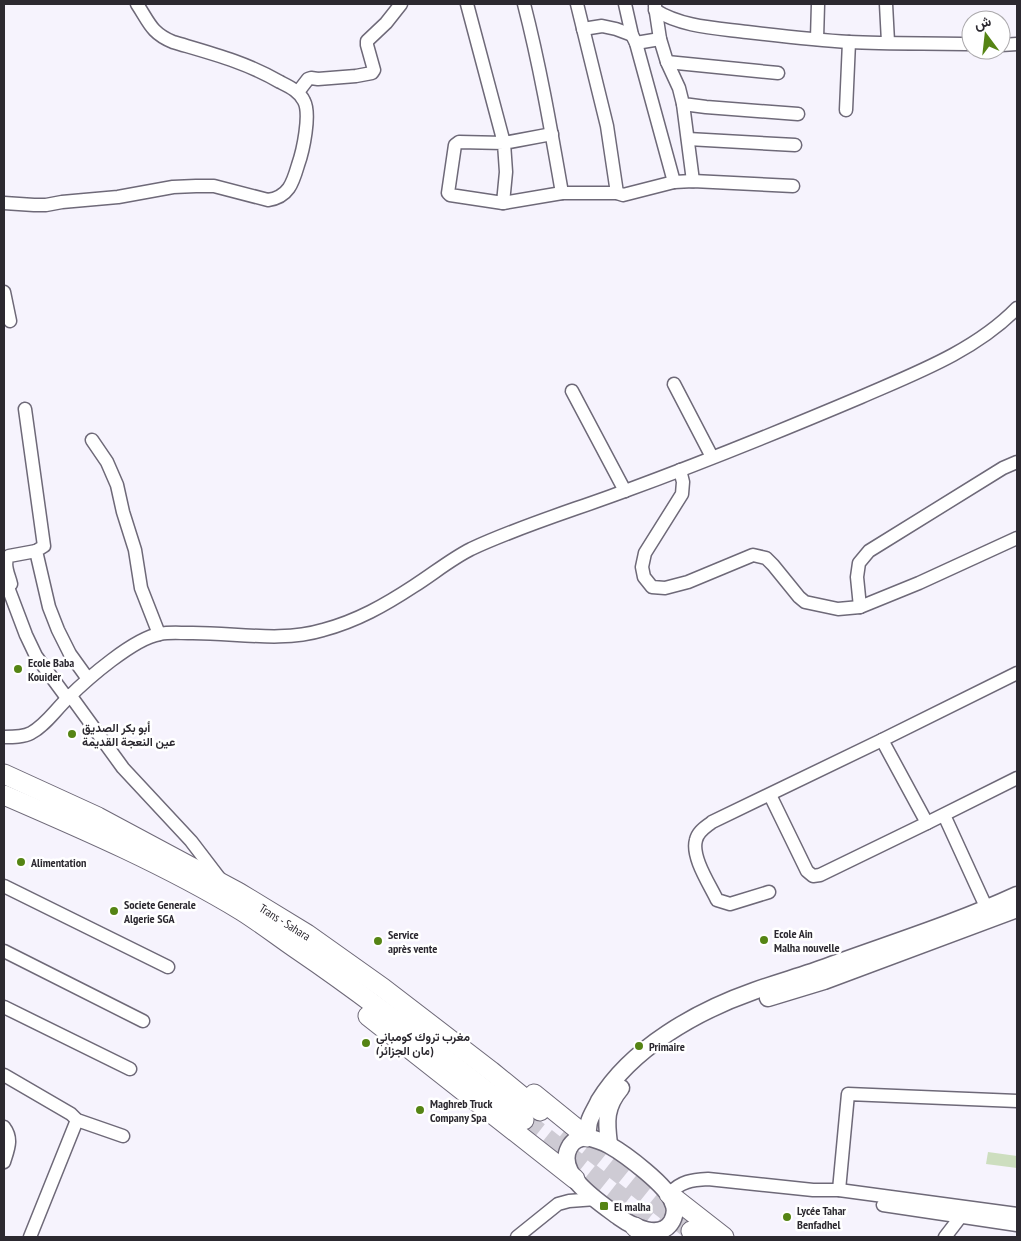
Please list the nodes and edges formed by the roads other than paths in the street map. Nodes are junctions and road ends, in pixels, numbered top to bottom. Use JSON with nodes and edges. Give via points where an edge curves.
{"nodes":[{"id":1,"x":137,"y":4,"type":"edge"},
{"id":2,"x":401,"y":4,"type":"edge"},
{"id":3,"x":467,"y":4,"type":"edge"},
{"id":4,"x":524,"y":4,"type":"edge"},
{"id":5,"x":577,"y":4,"type":"edge"},
{"id":6,"x":625,"y":4,"type":"edge"},
{"id":7,"x":818,"y":4,"type":"edge"},
{"id":8,"x":886,"y":4,"type":"edge"},
{"id":9,"x":655,"y":7,"type":"edge"},
{"id":10,"x":583,"y":29,"type":"junction"},
{"id":11,"x":634,"y":39,"type":"junction"},
{"id":12,"x":660,"y":39,"type":"junction"},
{"id":13,"x":817,"y":39,"type":"junction"},
{"id":14,"x":849,"y":42,"type":"junction"},
{"id":15,"x":888,"y":42,"type":"junction"},
{"id":16,"x":961,"y":44,"type":"edge"},
{"id":17,"x":667,"y":62,"type":"junction"},
{"id":18,"x":778,"y":72,"type":"dead end"},
{"id":19,"x":298,"y":92,"type":"junction"},
{"id":20,"x":683,"y":104,"type":"junction"},
{"id":21,"x":846,"y":110,"type":"dead end"},
{"id":22,"x":798,"y":114,"type":"dead end"},
{"id":23,"x":552,"y":134,"type":"junction"},
{"id":24,"x":688,"y":140,"type":"junction"},
{"id":25,"x":504,"y":143,"type":"junction"},
{"id":26,"x":795,"y":145,"type":"dead end"},
{"id":27,"x":693,"y":181,"type":"junction"},
{"id":28,"x":674,"y":182,"type":"junction"},
{"id":29,"x":793,"y":186,"type":"dead end"},
{"id":30,"x":617,"y":192,"type":"junction"},
{"id":31,"x":562,"y":193,"type":"junction"},
{"id":32,"x":503,"y":203,"type":"junction"},
{"id":33,"x":4,"y":204,"type":"edge"},
{"id":34,"x":4,"y":292,"type":"edge"},
{"id":35,"x":1017,"y":308,"type":"edge"},
{"id":36,"x":10,"y":321,"type":"dead end"},
{"id":37,"x":674,"y":384,"type":"dead end"},
{"id":38,"x":572,"y":391,"type":"dead end"},
{"id":39,"x":25,"y":409,"type":"dead end"},
{"id":40,"x":92,"y":440,"type":"dead end"},
{"id":41,"x":712,"y":457,"type":"junction"},
{"id":42,"x":1017,"y":462,"type":"edge"},
{"id":43,"x":680,"y":470,"type":"junction"},
{"id":44,"x":624,"y":491,"type":"junction"},
{"id":45,"x":1017,"y":538,"type":"edge"},
{"id":46,"x":36,"y":551,"type":"junction"},
{"id":47,"x":4,"y":578,"type":"edge"},
{"id":48,"x":860,"y":607,"type":"junction"},
{"id":49,"x":21,"y":623,"type":"junction"},
{"id":50,"x":159,"y":634,"type":"junction"},
{"id":51,"x":1017,"y":673,"type":"edge"},
{"id":52,"x":88,"y":679,"type":"junction"},
{"id":53,"x":69,"y":697,"type":"junction"},
{"id":54,"x":4,"y":737,"type":"edge"},
{"id":55,"x":882,"y":740,"type":"junction"},
{"id":56,"x":4,"y":774,"type":"edge"},
{"id":57,"x":1017,"y":778,"type":"edge"},
{"id":58,"x":4,"y":795,"type":"edge"},
{"id":59,"x":770,"y":795,"type":"junction"},
{"id":60,"x":944,"y":815,"type":"junction"},
{"id":61,"x":927,"y":824,"type":"junction"},
{"id":62,"x":225,"y":885,"type":"junction"},
{"id":63,"x":4,"y":886,"type":"edge"},
{"id":64,"x":769,"y":892,"type":"dead end"},
{"id":65,"x":1017,"y":895,"type":"edge"},
{"id":66,"x":987,"y":909,"type":"junction"},
{"id":67,"x":1017,"y":909,"type":"edge"},
{"id":68,"x":4,"y":951,"type":"edge"},
{"id":69,"x":168,"y":967,"type":"dead end"},
{"id":70,"x":330,"y":972,"type":"junction"},
{"id":71,"x":383,"y":988,"type":"junction"},
{"id":72,"x":4,"y":1007,"type":"edge"},
{"id":73,"x":143,"y":1021,"type":"dead end"},
{"id":74,"x":130,"y":1069,"type":"dead end"},
{"id":75,"x":4,"y":1075,"type":"edge"},
{"id":76,"x":1017,"y":1101,"type":"edge"},
{"id":77,"x":540,"y":1110,"type":"tunnel mouth"},
{"id":78,"x":77,"y":1120,"type":"junction"},
{"id":79,"x":524,"y":1120,"type":"tunnel mouth"},
{"id":80,"x":4,"y":1127,"type":"edge"},
{"id":81,"x":123,"y":1136,"type":"dead end"},
{"id":82,"x":587,"y":1137,"type":"junction"},
{"id":83,"x":609,"y":1144,"type":"junction"},
{"id":84,"x":4,"y":1162,"type":"edge"},
{"id":85,"x":575,"y":1179,"type":"junction"},
{"id":86,"x":813,"y":1190,"type":"junction"},
{"id":87,"x":839,"y":1190,"type":"junction"},
{"id":88,"x":669,"y":1194,"type":"junction"},
{"id":89,"x":596,"y":1199,"type":"junction"},
{"id":90,"x":965,"y":1212,"type":"junction"},
{"id":91,"x":1017,"y":1214,"type":"edge"},
{"id":92,"x":1017,"y":1225,"type":"edge"},
{"id":93,"x":642,"y":1232,"type":"edge"},
{"id":94,"x":30,"y":1237,"type":"edge"},
{"id":95,"x":517,"y":1237,"type":"edge"},
{"id":96,"x":724,"y":1237,"type":"edge"},
{"id":97,"x":946,"y":1237,"type":"edge"}],
"edges":[{"from":1,"to":19,"type":"street","via":[[154,31],[164,39],[228,58],[269,75]]},
{"from":2,"to":19,"type":"street","via":[[367,41],[372,73],[311,78]]},
{"from":3,"to":25,"type":"street"},
{"from":4,"to":23,"type":"street"},
{"from":5,"to":10,"type":"street"},
{"from":6,"to":11,"type":"street"},
{"from":7,"to":13,"type":"street"},
{"from":8,"to":15,"type":"street"},
{"from":9,"to":12,"type":"street"},
{"from":9,"to":13,"type":"street","via":[[662,14],[709,27]]},
{"from":10,"to":11,"type":"street","via":[[602,26]]},
{"from":10,"to":30,"type":"street","via":[[607,126]]},
{"from":11,"to":12,"type":"street"},
{"from":11,"to":28,"type":"street"},
{"from":12,"to":17,"type":"street"},
{"from":13,"to":14,"type":"street"},
{"from":14,"to":15,"type":"street"},
{"from":14,"to":21,"type":"street"},
{"from":15,"to":16,"type":"street"},
{"from":17,"to":18,"type":"street"},
{"from":17,"to":20,"type":"street"},
{"from":19,"to":33,"type":"street","via":[[305,102],[306,112],[300,159],[292,184],[276,198],[268,200],[214,186],[196,186],[46,204]]},
{"from":20,"to":22,"type":"street"},
{"from":20,"to":24,"type":"street"},
{"from":23,"to":25,"type":"street"},
{"from":23,"to":31,"type":"street"},
{"from":24,"to":26,"type":"street"},
{"from":24,"to":27,"type":"street"},
{"from":25,"to":32,"type":"street"},
{"from":25,"to":32,"type":"street","via":[[456,143],[448,191],[450,195]]},
{"from":27,"to":28,"type":"street"},
{"from":27,"to":29,"type":"street"},
{"from":28,"to":30,"type":"street","via":[[631,194]]},
{"from":30,"to":31,"type":"street"},
{"from":31,"to":32,"type":"street"},
{"from":34,"to":36,"type":"street"},
{"from":35,"to":41,"type":"street","via":[[991,332],[932,366]]},
{"from":37,"to":41,"type":"street"},
{"from":38,"to":44,"type":"street"},
{"from":39,"to":46,"type":"street","via":[[44,546]]},
{"from":40,"to":50,"type":"street","via":[[117,485],[141,588]]},
{"from":41,"to":43,"type":"street"},
{"from":42,"to":48,"type":"street","via":[[870,551],[859,563]]},
{"from":43,"to":44,"type":"street"},
{"from":43,"to":48,"type":"street","via":[[682,494],[645,553],[644,577],[652,588],[688,582],[753,555],[766,558],[805,602],[838,609]]},
{"from":44,"to":50,"type":"street","via":[[469,550],[350,622],[295,636]]},
{"from":45,"to":48,"type":"street"},
{"from":46,"to":49,"type":"street","via":[[9,556],[5,563]]},
{"from":46,"to":52,"type":"street","via":[[55,622],[70,654]]},
{"from":47,"to":49,"type":"street"},
{"from":49,"to":53,"type":"street","via":[[36,656]]},
{"from":50,"to":52,"type":"street","via":[[140,642]]},
{"from":51,"to":55,"type":"street"},
{"from":52,"to":53,"type":"street"},
{"from":53,"to":54,"type":"street","via":[[28,735]]},
{"from":53,"to":62,"type":"street","via":[[123,768],[191,841]]},
{"from":55,"to":59,"type":"street"},
{"from":55,"to":61,"type":"street"},
{"from":56,"to":62,"type":"highway","name":"Trans - Sahara","via":[[98,817]]},
{"from":57,"to":60,"type":"street"},
{"from":58,"to":70,"type":"highway","name":"Trans - Sahara","via":[[187,880],[244,912]]},
{"from":59,"to":61,"type":"street","via":[[807,871],[813,876]]},
{"from":59,"to":64,"type":"street","via":[[712,822],[696,840],[698,861],[718,900],[730,904]]},
{"from":60,"to":61,"type":"street"},
{"from":60,"to":66,"type":"street"},
{"from":62,"to":71,"type":"highway","name":"Trans - Sahara","via":[[307,934]]},
{"from":63,"to":69,"type":"street"},
{"from":65,"to":66,"type":"main road"},
{"from":66,"to":82,"type":"main road","via":[[753,991],[704,1013],[659,1040],[618,1074],[594,1111]]},
{"from":67,"to":83,"type":"main road","via":[[824,981],[735,1008],[688,1032],[647,1062],[619,1090],[608,1112]]},
{"from":68,"to":73,"type":"street"},
{"from":70,"to":79,"type":"highway","name":"Trans - Sahara"},
{"from":70,"to":85,"type":"highway","via":[[355,1006]]},
{"from":71,"to":77,"type":"highway","name":"Trans - Sahara"},
{"from":71,"to":82,"type":"highway","via":[[421,1004]]},
{"from":72,"to":74,"type":"street"},
{"from":75,"to":78,"type":"street"},
{"from":76,"to":87,"type":"street","via":[[848,1094]]},
{"from":78,"to":81,"type":"street"},
{"from":78,"to":94,"type":"street"},
{"from":80,"to":84,"type":"street","via":[[10,1143]]},
{"from":82,"to":83,"type":"main road"},
{"from":82,"to":85,"type":"main road","via":[[579,1138],[567,1151],[568,1166]]},
{"from":83,"to":88,"type":"main road"},
{"from":85,"to":89,"type":"main road"},
{"from":86,"to":87,"type":"street"},
{"from":86,"to":88,"type":"street","via":[[703,1179],[676,1186]]},
{"from":86,"to":90,"type":"street","via":[[837,1198]]},
{"from":87,"to":90,"type":"street"},
{"from":88,"to":93,"type":"main road","via":[[675,1213],[671,1223],[666,1229]]},
{"from":88,"to":96,"type":"highway"},
{"from":89,"to":93,"type":"main road"},
{"from":89,"to":95,"type":"street","via":[[558,1204]]},
{"from":90,"to":91,"type":"street"},
{"from":90,"to":92,"type":"street"},
{"from":90,"to":97,"type":"street"}]}
